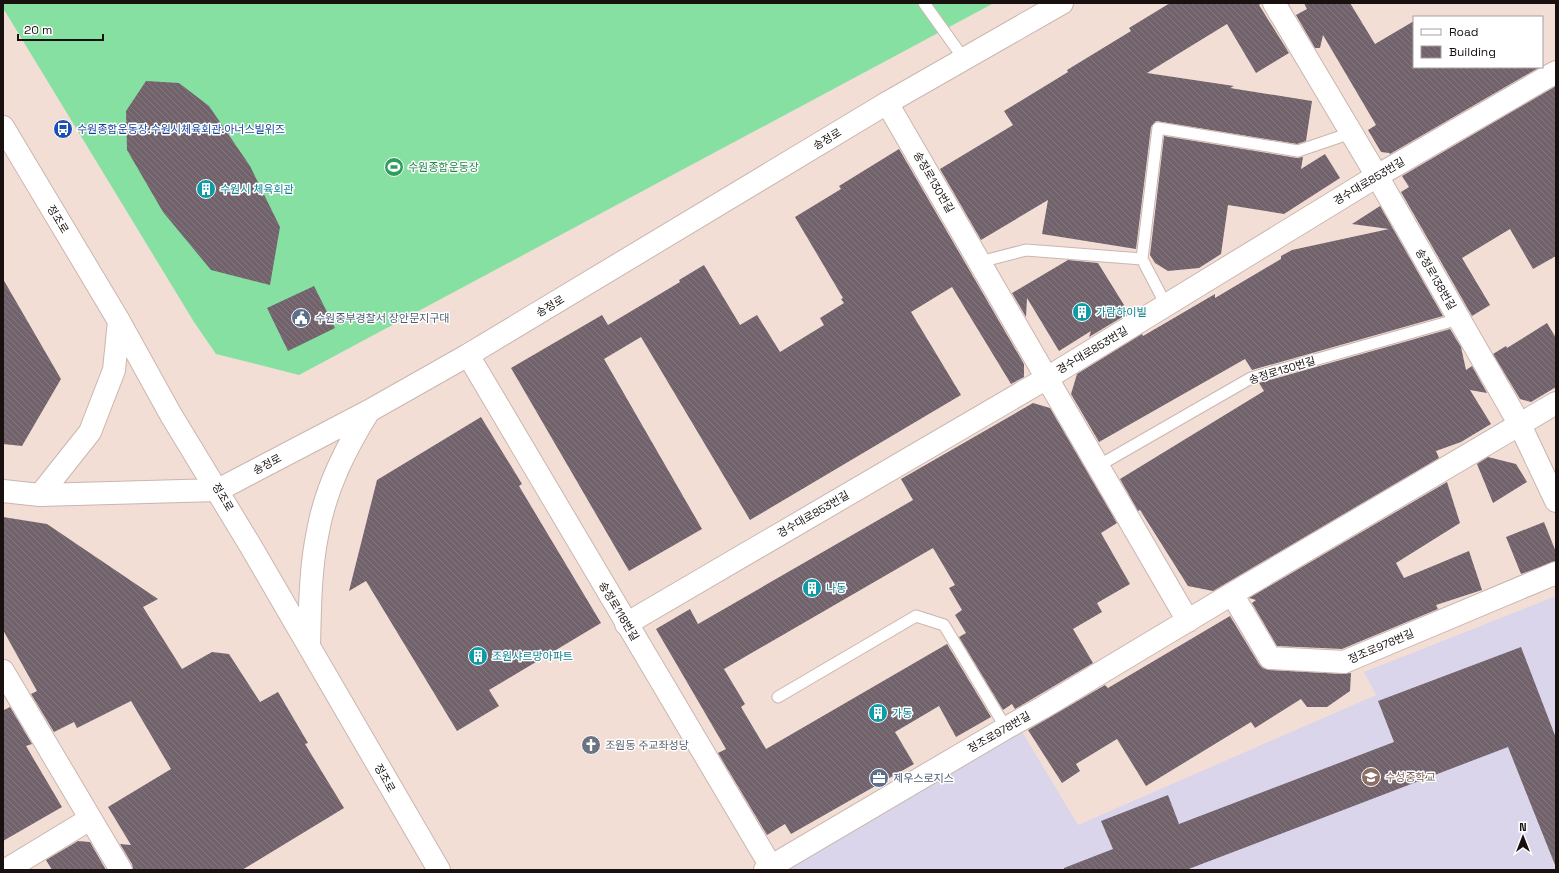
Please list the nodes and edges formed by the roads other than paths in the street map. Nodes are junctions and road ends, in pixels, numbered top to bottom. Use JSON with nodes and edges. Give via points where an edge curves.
{"nodes":[{"id":1,"x":924,"y":3,"type":"edge"},
{"id":2,"x":1062,"y":3,"type":"edge"},
{"id":3,"x":1274,"y":3,"type":"edge"},
{"id":4,"x":964,"y":59,"type":"junction"},
{"id":5,"x":1556,"y":72,"type":"edge"},
{"id":6,"x":887,"y":103,"type":"junction"},
{"id":7,"x":3,"y":127,"type":"edge"},
{"id":8,"x":1351,"y":133,"type":"junction"},
{"id":9,"x":1377,"y":176,"type":"junction"},
{"id":10,"x":1142,"y":259,"type":"junction"},
{"id":11,"x":980,"y":262,"type":"junction"},
{"id":12,"x":1166,"y":305,"type":"junction"},
{"id":13,"x":1459,"y":319,"type":"junction"},
{"id":14,"x":119,"y":321,"type":"junction"},
{"id":15,"x":468,"y":355,"type":"junction"},
{"id":16,"x":1047,"y":378,"type":"junction"},
{"id":17,"x":1556,"y":403,"type":"edge"},
{"id":18,"x":369,"y":411,"type":"junction"},
{"id":19,"x":1520,"y":425,"type":"junction"},
{"id":20,"x":1098,"y":466,"type":"junction"},
{"id":21,"x":218,"y":490,"type":"junction"},
{"id":22,"x":3,"y":491,"type":"edge"},
{"id":23,"x":40,"y":495,"type":"junction"},
{"id":24,"x":1556,"y":501,"type":"edge"},
{"id":25,"x":1556,"y":573,"type":"edge"},
{"id":26,"x":1232,"y":594,"type":"junction"},
{"id":27,"x":1188,"y":621,"type":"junction"},
{"id":28,"x":626,"y":624,"type":"junction"},
{"id":29,"x":309,"y":647,"type":"junction"},
{"id":30,"x":3,"y":671,"type":"edge"},
{"id":31,"x":778,"y":697,"type":"dead end"},
{"id":32,"x":1006,"y":728,"type":"junction"},
{"id":33,"x":90,"y":819,"type":"junction"},
{"id":34,"x":770,"y":869,"type":"edge"},
{"id":35,"x":6,"y":870,"type":"edge"},
{"id":36,"x":121,"y":870,"type":"edge"},
{"id":37,"x":440,"y":870,"type":"edge"}],
"edges":[{"from":1,"to":4,"type":"lane"},
{"from":2,"to":4,"type":"street","name":"송정로"},
{"from":3,"to":8,"type":"street","name":"송정로138번길"},
{"from":4,"to":6,"type":"street","name":"송정로"},
{"from":5,"to":9,"type":"street","name":"경수대로853번길"},
{"from":6,"to":11,"type":"street","name":"송정로130번길"},
{"from":6,"to":15,"type":"street","name":"송정로"},
{"from":7,"to":14,"type":"street","name":"정조로"},
{"from":8,"to":9,"type":"street","name":"송정로138번길"},
{"from":8,"to":10,"type":"lane","via":[[1298,151],[1158,128]]},
{"from":9,"to":12,"type":"street","name":"경수대로853번길"},
{"from":9,"to":13,"type":"street","name":"송정로138번길"},
{"from":10,"to":11,"type":"lane","via":[[1026,250]]},
{"from":10,"to":12,"type":"lane"},
{"from":11,"to":16,"type":"street","name":"송정로130번길"},
{"from":12,"to":16,"type":"street","name":"경수대로853번길"},
{"from":13,"to":19,"type":"street","name":"송정로138번길"},
{"from":13,"to":20,"type":"lane","name":"송정로130번길","via":[[1251,378]]},
{"from":14,"to":21,"type":"street","name":"정조로"},
{"from":14,"to":23,"type":"street","via":[[114,370],[90,432]]},
{"from":15,"to":18,"type":"street","name":"송정로"},
{"from":15,"to":28,"type":"street","name":"송정로118번길"},
{"from":16,"to":20,"type":"street","name":"송정로130번길"},
{"from":16,"to":28,"type":"street","name":"경수대로853번길"},
{"from":17,"to":19,"type":"street","name":"정조로978번길"},
{"from":18,"to":21,"type":"street","name":"송정로"},
{"from":18,"to":29,"type":"street","via":[[349,444],[330,485],[318,530],[311,581]]},
{"from":19,"to":24,"type":"street","name":"송정로138번길"},
{"from":19,"to":26,"type":"street","name":"정조로978번길"},
{"from":20,"to":27,"type":"street","name":"송정로130번길"},
{"from":21,"to":23,"type":"street","name":"송정로"},
{"from":21,"to":29,"type":"street","name":"정조로"},
{"from":22,"to":23,"type":"street","name":"송정로"},
{"from":25,"to":26,"type":"street","name":"정조로978번길","via":[[1344,662],[1270,658]]},
{"from":26,"to":27,"type":"street","name":"정조로978번길"},
{"from":27,"to":32,"type":"street","name":"정조로978번길"},
{"from":28,"to":34,"type":"street","name":"송정로118번길"},
{"from":29,"to":37,"type":"street","name":"정조로"},
{"from":30,"to":33,"type":"street"},
{"from":31,"to":32,"type":"lane","via":[[916,616],[944,626]]},
{"from":32,"to":34,"type":"street","name":"정조로978번길"},
{"from":33,"to":35,"type":"street"},
{"from":33,"to":36,"type":"street"}]}
